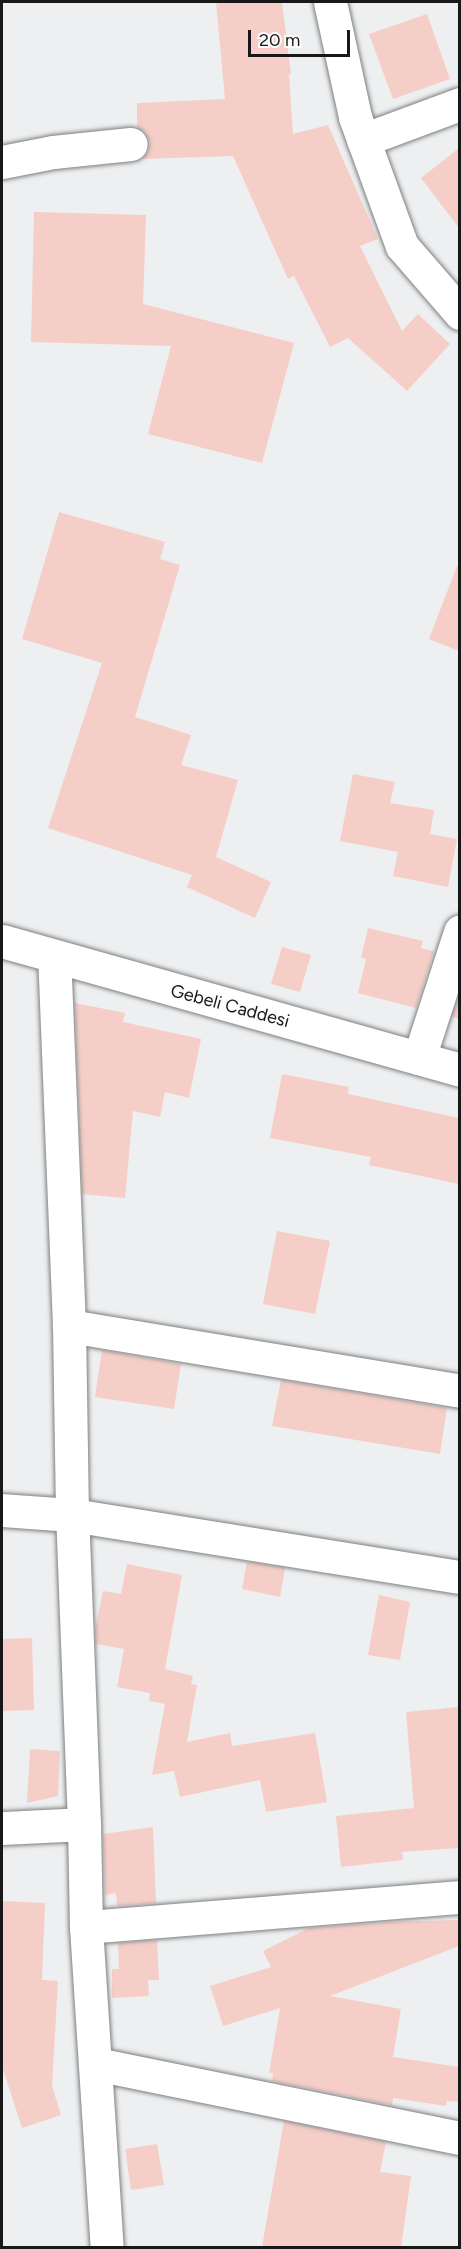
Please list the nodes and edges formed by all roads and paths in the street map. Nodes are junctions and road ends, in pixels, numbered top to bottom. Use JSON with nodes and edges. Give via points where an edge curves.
{"nodes":[{"id":1,"x":330,"y":2,"type":"edge"},
{"id":2,"x":459,"y":104,"type":"edge"},
{"id":3,"x":363,"y":140,"type":"junction"},
{"id":4,"x":131,"y":144,"type":"dead end"},
{"id":5,"x":2,"y":162,"type":"edge"},
{"id":6,"x":459,"y":313,"type":"edge"},
{"id":7,"x":459,"y":932,"type":"edge"},
{"id":8,"x":2,"y":941,"type":"edge"},
{"id":9,"x":54,"y":957,"type":"junction"},
{"id":10,"x":419,"y":1058,"type":"junction"},
{"id":11,"x":459,"y":1070,"type":"edge"},
{"id":12,"x":69,"y":1326,"type":"junction"},
{"id":13,"x":459,"y":1391,"type":"edge"},
{"id":14,"x":2,"y":1510,"type":"edge"},
{"id":15,"x":72,"y":1515,"type":"junction"},
{"id":16,"x":459,"y":1578,"type":"edge"},
{"id":17,"x":84,"y":1824,"type":"junction"},
{"id":18,"x":2,"y":1828,"type":"edge"},
{"id":19,"x":459,"y":1897,"type":"edge"},
{"id":20,"x":86,"y":1927,"type":"junction"},
{"id":21,"x":96,"y":2064,"type":"junction"},
{"id":22,"x":459,"y":2138,"type":"edge"},
{"id":23,"x":107,"y":2247,"type":"edge"}],
"edges":[{"from":1,"to":3,"type":"street"},
{"from":2,"to":3,"type":"street"},
{"from":3,"to":6,"type":"street","via":[[402,246]]},
{"from":4,"to":5,"type":"street"},
{"from":7,"to":10,"type":"street"},
{"from":8,"to":9,"type":"street","name":"Gebeli Caddesi"},
{"from":9,"to":10,"type":"street","name":"Gebeli Caddesi"},
{"from":9,"to":12,"type":"street"},
{"from":10,"to":11,"type":"street","name":"Gebeli Caddesi"},
{"from":12,"to":13,"type":"street"},
{"from":12,"to":15,"type":"street"},
{"from":14,"to":15,"type":"street"},
{"from":15,"to":16,"type":"street"},
{"from":15,"to":17,"type":"street"},
{"from":17,"to":18,"type":"street"},
{"from":17,"to":20,"type":"street"},
{"from":19,"to":20,"type":"street"},
{"from":20,"to":21,"type":"street"},
{"from":21,"to":22,"type":"street"},
{"from":21,"to":23,"type":"street"}]}
